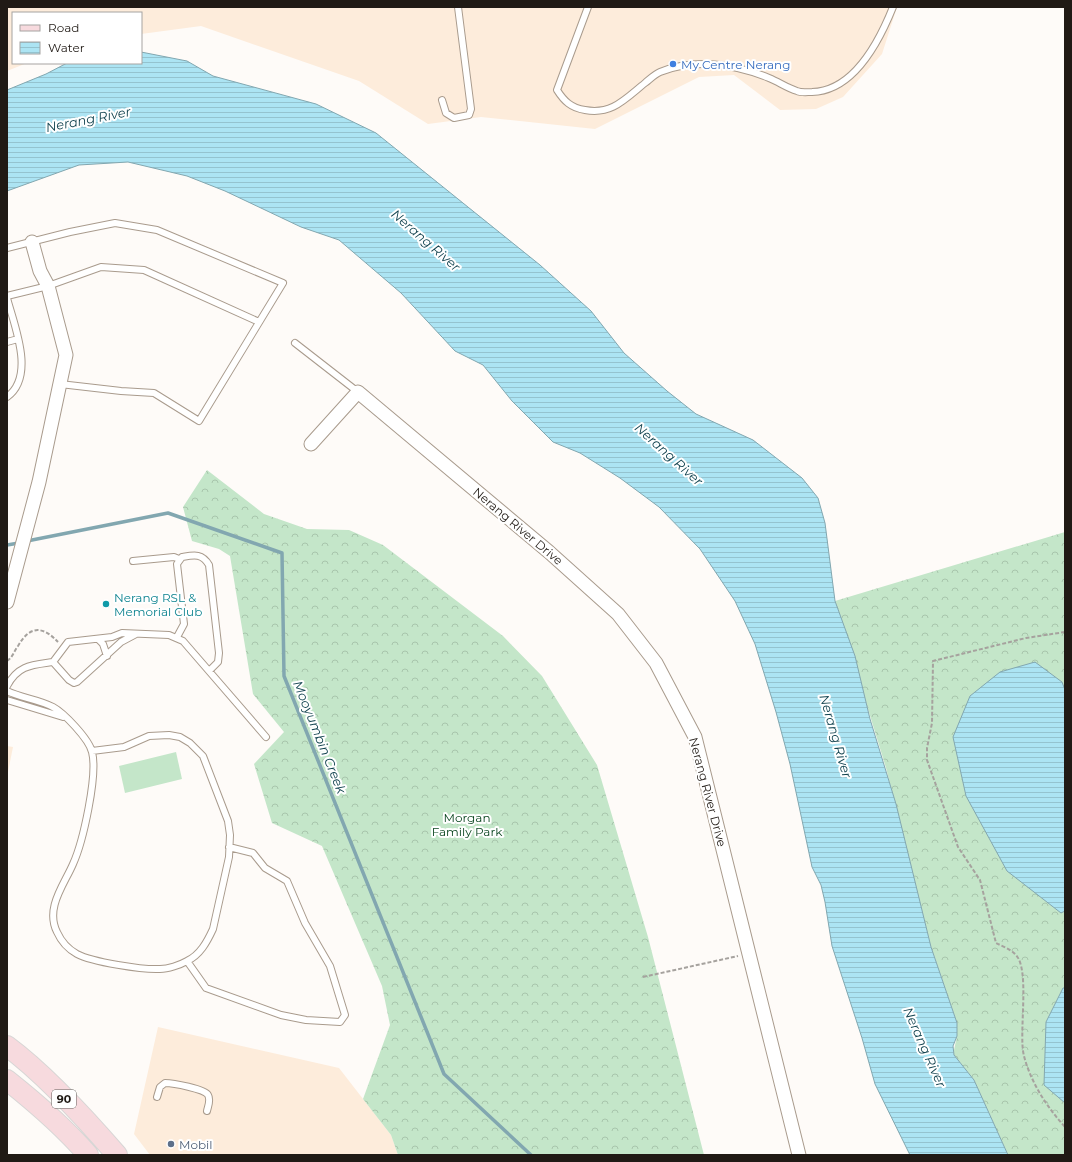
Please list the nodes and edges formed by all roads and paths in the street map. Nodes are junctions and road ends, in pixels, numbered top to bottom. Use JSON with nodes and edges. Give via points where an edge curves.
{"nodes":[{"id":1,"x":458,"y":7,"type":"edge"},
{"id":2,"x":588,"y":7,"type":"edge"},
{"id":3,"x":893,"y":7,"type":"edge"},
{"id":4,"x":442,"y":100,"type":"dead end"},
{"id":5,"x":32,"y":242,"type":"junction"},
{"id":6,"x":7,"y":248,"type":"edge"},
{"id":7,"x":48,"y":286,"type":"junction"},
{"id":8,"x":7,"y":297,"type":"edge"},
{"id":9,"x":259,"y":322,"type":"junction"},
{"id":10,"x":18,"y":339,"type":"junction"},
{"id":11,"x":7,"y":342,"type":"edge"},
{"id":12,"x":294,"y":343,"type":"dead end"},
{"id":13,"x":60,"y":384,"type":"junction"},
{"id":14,"x":358,"y":392,"type":"junction"},
{"id":15,"x":7,"y":397,"type":"edge"},
{"id":16,"x":311,"y":444,"type":"dead end"},
{"id":17,"x":179,"y":559,"type":"junction"},
{"id":18,"x":133,"y":561,"type":"dead end"},
{"id":19,"x":9,"y":597,"type":"edge"},
{"id":20,"x":1065,"y":632,"type":"edge"},
{"id":21,"x":136,"y":634,"type":"junction"},
{"id":22,"x":177,"y":637,"type":"junction"},
{"id":23,"x":98,"y":639,"type":"junction"},
{"id":24,"x":63,"y":648,"type":"junction"},
{"id":25,"x":106,"y":656,"type":"junction"},
{"id":26,"x":7,"y":661,"type":"edge"},
{"id":27,"x":53,"y":662,"type":"junction"},
{"id":28,"x":209,"y":671,"type":"junction"},
{"id":29,"x":7,"y":686,"type":"edge"},
{"id":30,"x":7,"y":690,"type":"edge"},
{"id":31,"x":7,"y":700,"type":"edge"},
{"id":32,"x":65,"y":717,"type":"junction"},
{"id":33,"x":266,"y":737,"type":"dead end"},
{"id":34,"x":92,"y":751,"type":"junction"},
{"id":35,"x":229,"y":847,"type":"junction"},
{"id":36,"x":748,"y":953,"type":"junction"},
{"id":37,"x":187,"y":961,"type":"junction"},
{"id":38,"x":643,"y":977,"type":"dead end"},
{"id":39,"x":7,"y":1046,"type":"edge"},
{"id":40,"x":7,"y":1080,"type":"edge"},
{"id":41,"x":157,"y":1097,"type":"dead end"},
{"id":42,"x":207,"y":1111,"type":"dead end"},
{"id":43,"x":1065,"y":1127,"type":"edge"},
{"id":44,"x":94,"y":1128,"type":"junction"},
{"id":45,"x":88,"y":1155,"type":"edge"},
{"id":46,"x":117,"y":1155,"type":"edge"},
{"id":47,"x":128,"y":1155,"type":"edge"},
{"id":48,"x":799,"y":1155,"type":"edge"}],
"edges":[{"from":1,"to":4,"type":"lane","via":[[471,109],[469,115],[454,118],[446,113]]},
{"from":2,"to":3,"type":"lane","via":[[557,90],[565,102],[581,109],[598,112],[613,108],[658,73],[674,67],[695,64],[722,65],[746,70],[798,92],[820,91],[839,85],[866,57]]},
{"from":5,"to":6,"type":"lane"},
{"from":5,"to":7,"type":"street","via":[[40,271]]},
{"from":5,"to":9,"type":"lane","via":[[115,223],[157,230],[283,283]]},
{"from":7,"to":8,"type":"lane"},
{"from":7,"to":9,"type":"lane","via":[[101,266],[144,270]]},
{"from":7,"to":13,"type":"street","via":[[66,355]]},
{"from":8,"to":10,"type":"lane"},
{"from":9,"to":13,"type":"lane","via":[[199,421],[154,393]]},
{"from":10,"to":11,"type":"lane"},
{"from":10,"to":15,"type":"lane","via":[[22,371],[18,382]]},
{"from":12,"to":14,"type":"lane"},
{"from":13,"to":19,"type":"street"},
{"from":14,"to":16,"type":"street"},
{"from":14,"to":36,"type":"street","name":"Nerang River Drive","via":[[612,608],[656,662],[695,737]]},
{"from":17,"to":18,"type":"lane","via":[[174,557]]},
{"from":17,"to":22,"type":"lane","via":[[184,624]]},
{"from":17,"to":28,"type":"lane","via":[[198,555],[209,565],[219,653],[218,662]]},
{"from":20,"to":43,"type":"path","via":[[1026,638],[933,661],[932,723],[926,748],[927,760],[958,846],[980,880],[996,943],[1015,954],[1019,961],[1024,989],[1021,1032],[1026,1062],[1035,1087]]},
{"from":21,"to":22,"type":"lane"},
{"from":21,"to":23,"type":"lane","via":[[122,633],[112,638]]},
{"from":21,"to":25,"type":"lane"},
{"from":22,"to":28,"type":"lane"},
{"from":23,"to":24,"type":"lane","via":[[68,642]]},
{"from":23,"to":25,"type":"lane","via":[[103,644]]},
{"from":24,"to":26,"type":"path","via":[[50,634],[40,629],[33,630],[21,641]]},
{"from":24,"to":27,"type":"lane"},
{"from":25,"to":27,"type":"lane","via":[[74,683],[68,680]]},
{"from":27,"to":29,"type":"lane","via":[[23,667],[17,671]]},
{"from":28,"to":33,"type":"lane"},
{"from":30,"to":32,"type":"lane","via":[[54,707]]},
{"from":31,"to":32,"type":"lane"},
{"from":32,"to":34,"type":"lane","via":[[87,740]]},
{"from":34,"to":35,"type":"lane","via":[[124,747],[158,734],[180,737],[190,743],[203,756],[228,821]]},
{"from":34,"to":37,"type":"lane","via":[[93,786],[79,848],[56,899],[53,913],[56,932],[70,949],[87,958],[138,968],[162,969]]},
{"from":35,"to":37,"type":"lane","via":[[213,929],[208,941]]},
{"from":35,"to":37,"type":"lane","via":[[253,852],[265,868],[287,881],[305,923],[330,966],[345,1015],[340,1022],[306,1020],[281,1015],[206,988]]},
{"from":36,"to":38,"type":"path"},
{"from":36,"to":48,"type":"street","name":"Nerang River Drive"},
{"from":39,"to":44,"type":"main road","number":"90"},
{"from":40,"to":45,"type":"main road","number":"90","via":[[36,1103]]},
{"from":41,"to":42,"type":"lane","via":[[160,1087],[165,1083],[202,1091],[210,1098]]},
{"from":44,"to":46,"type":"main road","number":"90"},
{"from":44,"to":47,"type":"main road","via":[[119,1144]]}]}
